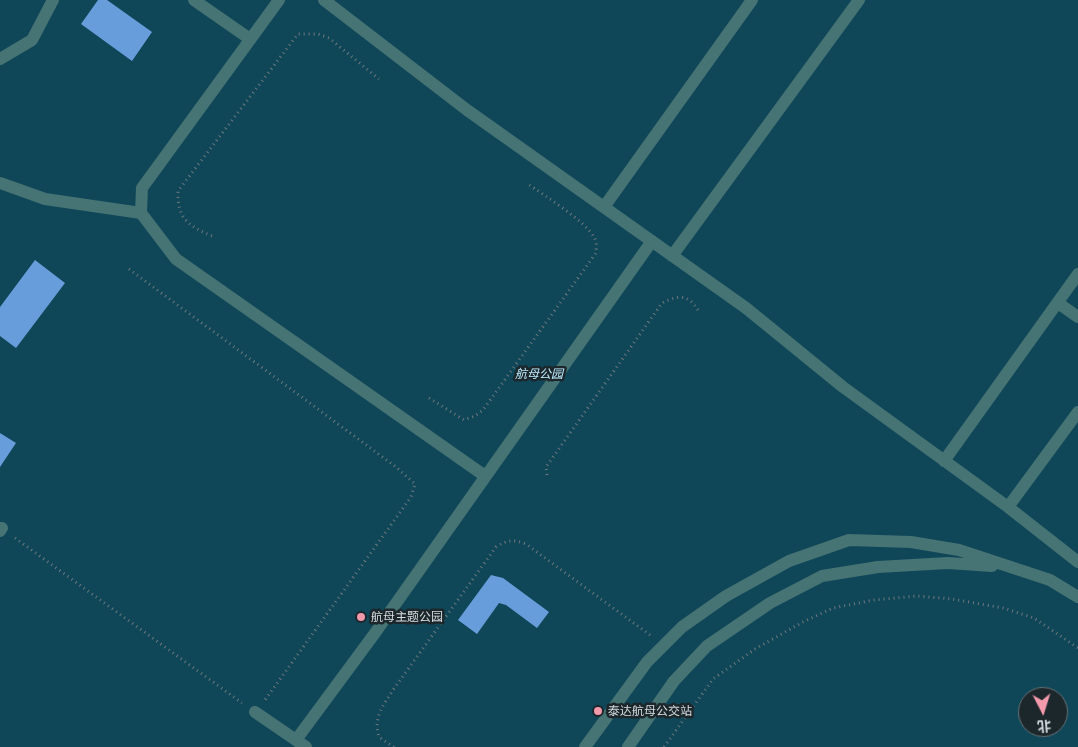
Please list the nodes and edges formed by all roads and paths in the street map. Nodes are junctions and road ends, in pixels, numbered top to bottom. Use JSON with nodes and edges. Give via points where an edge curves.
{"nodes":[{"id":1,"x":53,"y":0,"type":"edge"},
{"id":2,"x":194,"y":0,"type":"edge"},
{"id":3,"x":279,"y":0,"type":"edge"},
{"id":4,"x":324,"y":0,"type":"edge"},
{"id":5,"x":752,"y":0,"type":"edge"},
{"id":6,"x":859,"y":0,"type":"edge"},
{"id":7,"x":250,"y":40,"type":"junction"},
{"id":8,"x":0,"y":59,"type":"edge"},
{"id":9,"x":379,"y":79,"type":"dead end"},
{"id":10,"x":0,"y":183,"type":"edge"},
{"id":11,"x":528,"y":184,"type":"dead end"},
{"id":12,"x":604,"y":207,"type":"junction"},
{"id":13,"x":141,"y":213,"type":"junction"},
{"id":14,"x":212,"y":236,"type":"dead end"},
{"id":15,"x":652,"y":241,"type":"junction"},
{"id":16,"x":672,"y":256,"type":"junction"},
{"id":17,"x":129,"y":268,"type":"dead end"},
{"id":18,"x":1078,"y":274,"type":"edge"},
{"id":19,"x":1058,"y":302,"type":"junction"},
{"id":20,"x":698,"y":310,"type":"dead end"},
{"id":21,"x":1078,"y":317,"type":"edge"},
{"id":22,"x":429,"y":398,"type":"dead end"},
{"id":23,"x":1078,"y":412,"type":"edge"},
{"id":24,"x":944,"y":461,"type":"junction"},
{"id":25,"x":547,"y":475,"type":"dead end"},
{"id":26,"x":485,"y":476,"type":"junction"},
{"id":27,"x":1008,"y":507,"type":"junction"},
{"id":28,"x":1,"y":530,"type":"edge"},
{"id":29,"x":1078,"y":562,"type":"edge"},
{"id":30,"x":1009,"y":567,"type":"junction"},
{"id":31,"x":1078,"y":597,"type":"edge"},
{"id":32,"x":650,"y":635,"type":"dead end"},
{"id":33,"x":1078,"y":648,"type":"edge"},
{"id":34,"x":256,"y":712,"type":"junction"},
{"id":35,"x":301,"y":743,"type":"edge"},
{"id":36,"x":394,"y":747,"type":"edge"},
{"id":37,"x":585,"y":747,"type":"edge"},
{"id":38,"x":628,"y":747,"type":"edge"},
{"id":39,"x":664,"y":747,"type":"edge"}],
"edges":[{"from":1,"to":8,"type":"street","via":[[32,40]]},
{"from":2,"to":7,"type":"street"},
{"from":3,"to":7,"type":"street"},
{"from":4,"to":12,"type":"street","via":[[467,110]]},
{"from":5,"to":12,"type":"street"},
{"from":6,"to":16,"type":"street"},
{"from":7,"to":13,"type":"street","via":[[142,188]]},
{"from":9,"to":14,"type":"path","via":[[329,38],[318,34],[298,34],[178,191],[179,209],[186,221],[196,230]]},
{"from":10,"to":13,"type":"street","via":[[45,199]]},
{"from":11,"to":22,"type":"path","via":[[586,227],[594,237],[596,253],[483,410],[464,420]]},
{"from":12,"to":15,"type":"street"},
{"from":13,"to":26,"type":"street","via":[[176,259]]},
{"from":15,"to":16,"type":"street"},
{"from":15,"to":26,"type":"street"},
{"from":16,"to":24,"type":"street","via":[[746,308],[843,387]]},
{"from":17,"to":34,"type":"path","via":[[415,484],[406,505]]},
{"from":18,"to":19,"type":"street"},
{"from":19,"to":21,"type":"street"},
{"from":19,"to":24,"type":"street"},
{"from":20,"to":25,"type":"path","via":[[692,301],[676,296],[662,303],[546,467]]},
{"from":23,"to":27,"type":"street"},
{"from":24,"to":27,"type":"street"},
{"from":26,"to":35,"type":"street","via":[[344,676]]},
{"from":27,"to":29,"type":"street"},
{"from":28,"to":34,"type":"path"},
{"from":30,"to":31,"type":"street","via":[[1050,580]]},
{"from":30,"to":37,"type":"street","via":[[959,550],[911,542],[849,540],[789,561],[726,596],[666,642],[647,662]]},
{"from":30,"to":38,"type":"street","via":[[948,563],[878,567],[822,576],[770,603],[707,646],[674,681]]},
{"from":32,"to":36,"type":"path","via":[[526,544],[515,539],[505,541],[496,547],[378,715],[379,737]]},
{"from":33,"to":39,"type":"path","via":[[1034,618],[1003,608],[952,599],[917,596],[833,608],[755,649],[713,679]]},
{"from":34,"to":35,"type":"street"}]}
